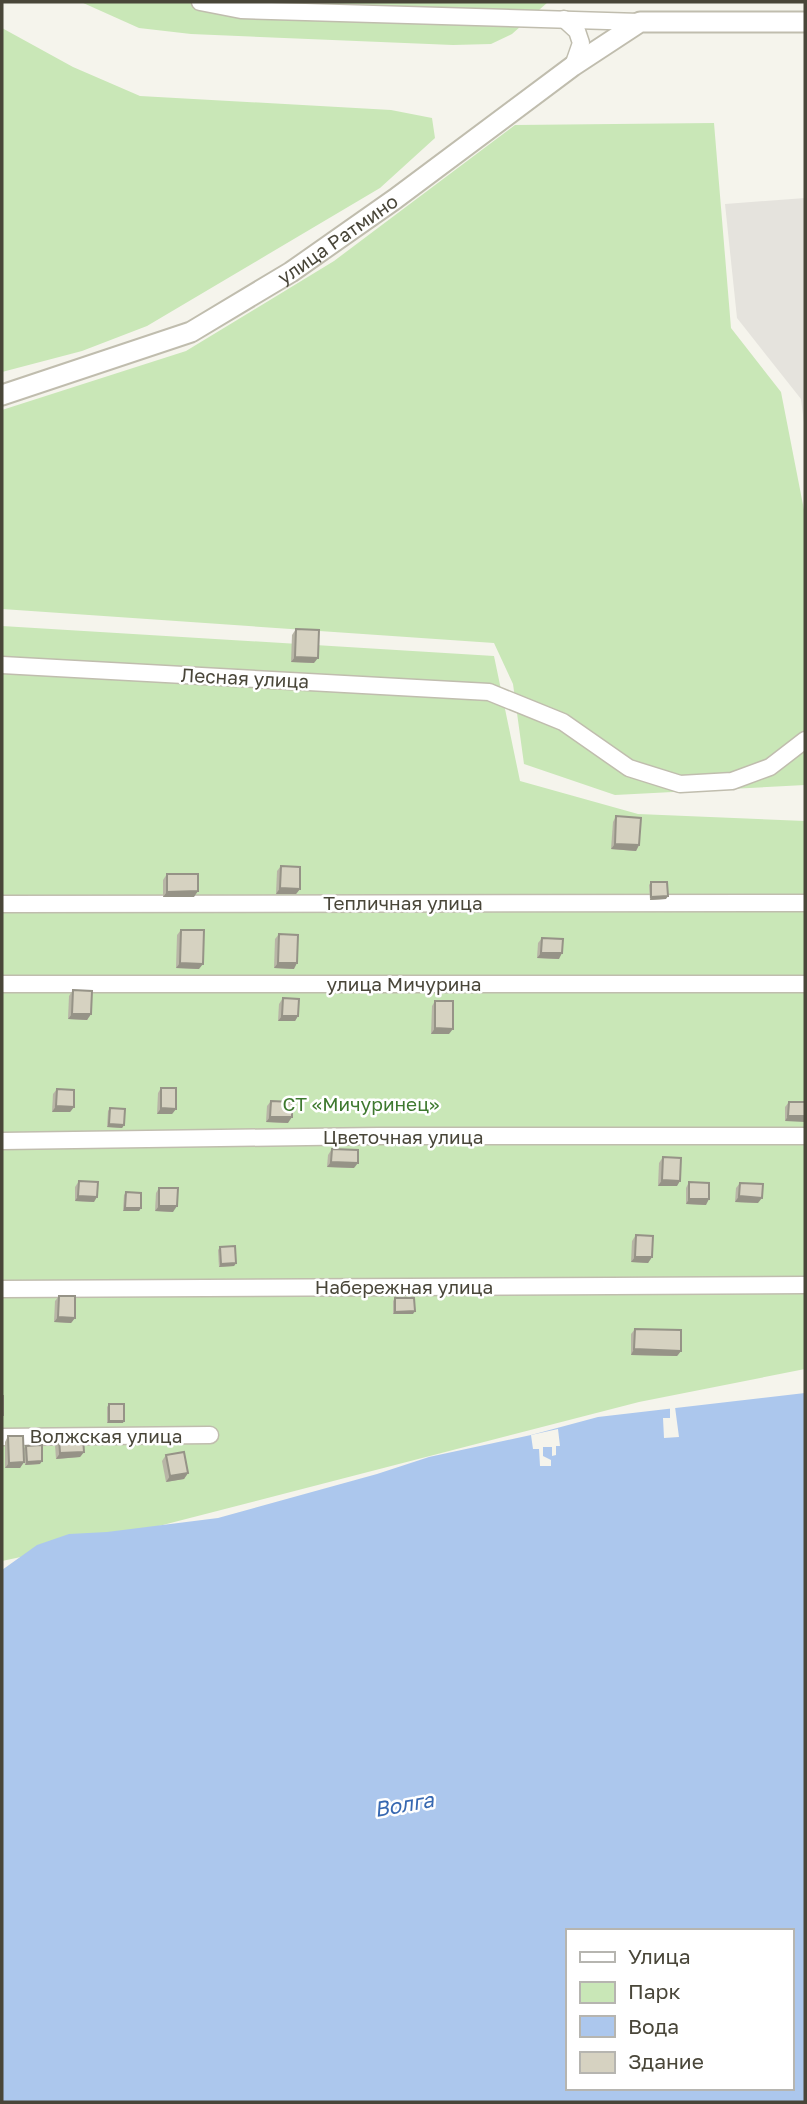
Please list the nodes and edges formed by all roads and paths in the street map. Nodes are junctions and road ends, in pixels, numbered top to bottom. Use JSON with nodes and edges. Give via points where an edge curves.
{"nodes":[{"id":1,"x":200,"y":2,"type":"edge"},
{"id":2,"x":564,"y":19,"type":"junction"},
{"id":3,"x":640,"y":22,"type":"junction"},
{"id":4,"x":805,"y":22,"type":"edge"},
{"id":5,"x":573,"y":66,"type":"junction"},
{"id":6,"x":2,"y":395,"type":"edge"},
{"id":7,"x":2,"y":665,"type":"edge"},
{"id":8,"x":805,"y":740,"type":"edge"},
{"id":9,"x":805,"y":903,"type":"edge"},
{"id":10,"x":2,"y":904,"type":"edge"},
{"id":11,"x":2,"y":984,"type":"edge"},
{"id":12,"x":805,"y":984,"type":"edge"},
{"id":13,"x":805,"y":1136,"type":"edge"},
{"id":14,"x":2,"y":1141,"type":"edge"},
{"id":15,"x":805,"y":1285,"type":"edge"},
{"id":16,"x":2,"y":1289,"type":"edge"},
{"id":17,"x":210,"y":1435,"type":"dead end"},
{"id":18,"x":2,"y":1437,"type":"edge"}],
"edges":[{"from":1,"to":2,"type":"street","via":[[241,10]]},
{"from":2,"to":3,"type":"street"},
{"from":2,"to":5,"type":"street","via":[[582,43]]},
{"from":3,"to":4,"type":"street"},
{"from":3,"to":5,"type":"street","name":"улица Ратмино"},
{"from":5,"to":6,"type":"street","name":"улица Ратмино","via":[[322,250],[191,332]]},
{"from":7,"to":8,"type":"street","name":"Лесная улица","via":[[489,692],[563,722],[629,768],[680,784],[732,781],[770,767]]},
{"from":9,"to":10,"type":"street","name":"Тепличная улица"},
{"from":11,"to":12,"type":"street","name":"улица Мичурина"},
{"from":13,"to":14,"type":"street","name":"Цветочная улица"},
{"from":15,"to":16,"type":"street","name":"Набережная улица"},
{"from":17,"to":18,"type":"street","name":"Волжская улица"}]}
